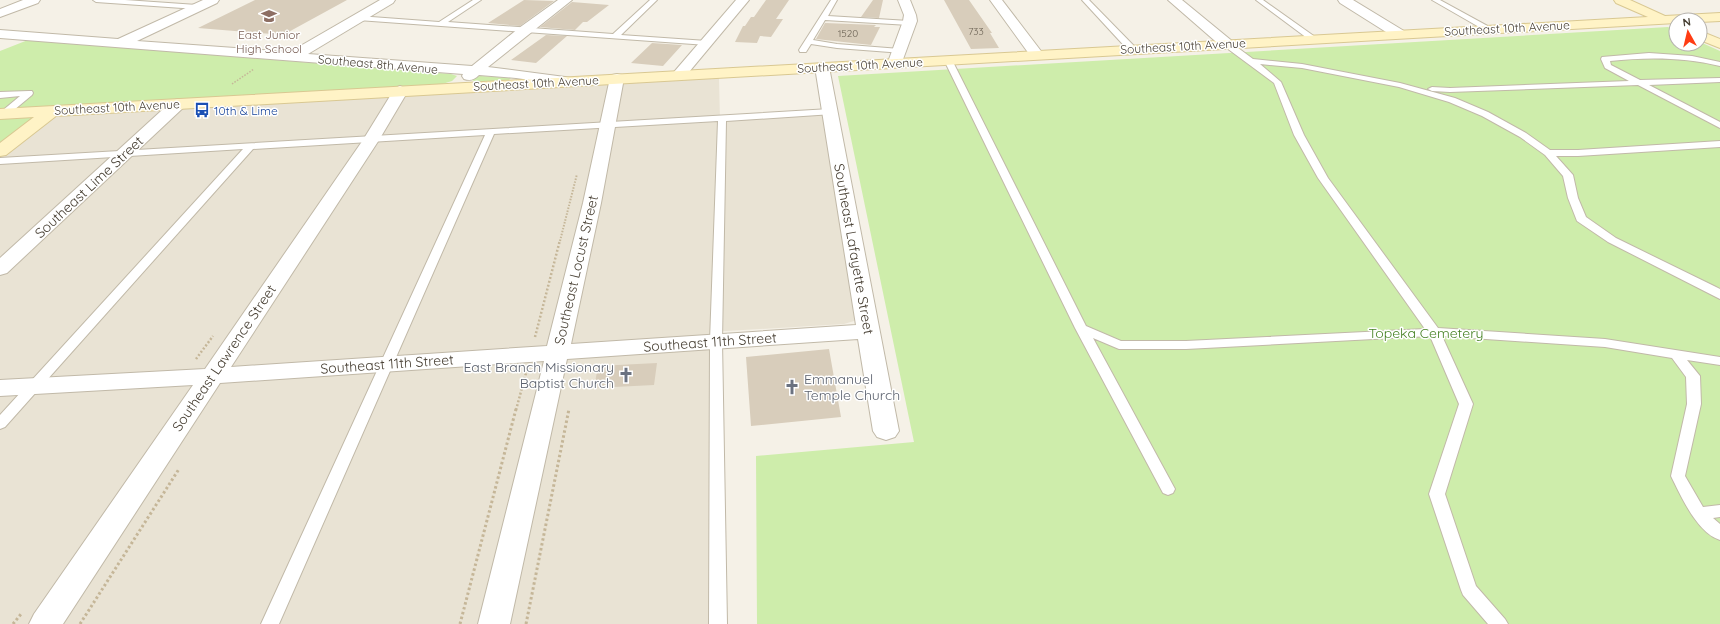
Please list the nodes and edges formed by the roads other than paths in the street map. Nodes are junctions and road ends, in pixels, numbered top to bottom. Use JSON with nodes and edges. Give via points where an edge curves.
{"nodes":[{"id":1,"x":34,"y":0,"type":"edge"},
{"id":2,"x":96,"y":0,"type":"edge"},
{"id":3,"x":212,"y":0,"type":"edge"},
{"id":4,"x":389,"y":0,"type":"edge"},
{"id":5,"x":478,"y":0,"type":"edge"},
{"id":6,"x":566,"y":0,"type":"edge"},
{"id":7,"x":654,"y":0,"type":"edge"},
{"id":8,"x":743,"y":0,"type":"edge"},
{"id":9,"x":834,"y":0,"type":"edge"},
{"id":10,"x":904,"y":0,"type":"edge"},
{"id":11,"x":996,"y":0,"type":"edge"},
{"id":12,"x":1085,"y":0,"type":"edge"},
{"id":13,"x":1174,"y":0,"type":"edge"},
{"id":14,"x":1259,"y":0,"type":"edge"},
{"id":15,"x":1344,"y":0,"type":"edge"},
{"id":16,"x":1435,"y":0,"type":"edge"},
{"id":17,"x":1620,"y":0,"type":"edge"},
{"id":18,"x":119,"y":1,"type":"edge"},
{"id":19,"x":197,"y":7,"type":"junction"},
{"id":20,"x":0,"y":13,"type":"edge"},
{"id":21,"x":1720,"y":17,"type":"edge"},
{"id":22,"x":358,"y":18,"type":"junction"},
{"id":23,"x":823,"y":18,"type":"junction"},
{"id":24,"x":1708,"y":18,"type":"edge"},
{"id":25,"x":1668,"y":21,"type":"edge"},
{"id":26,"x":1668,"y":22,"type":"edge"},
{"id":27,"x":909,"y":23,"type":"junction"},
{"id":28,"x":440,"y":24,"type":"junction"},
{"id":29,"x":1489,"y":29,"type":"junction"},
{"id":30,"x":524,"y":31,"type":"junction"},
{"id":31,"x":0,"y":34,"type":"edge"},
{"id":32,"x":1399,"y":34,"type":"junction"},
{"id":33,"x":614,"y":37,"type":"junction"},
{"id":34,"x":1314,"y":39,"type":"junction"},
{"id":35,"x":1708,"y":39,"type":"edge"},
{"id":36,"x":808,"y":41,"type":"junction"},
{"id":37,"x":120,"y":43,"type":"junction"},
{"id":38,"x":706,"y":43,"type":"junction"},
{"id":39,"x":1227,"y":44,"type":"junction"},
{"id":40,"x":1720,"y":44,"type":"edge"},
{"id":41,"x":1132,"y":49,"type":"junction"},
{"id":42,"x":803,"y":50,"type":"dead end"},
{"id":43,"x":1037,"y":55,"type":"junction"},
{"id":44,"x":292,"y":57,"type":"junction"},
{"id":45,"x":897,"y":57,"type":"junction"},
{"id":46,"x":948,"y":60,"type":"junction"},
{"id":47,"x":1251,"y":61,"type":"junction"},
{"id":48,"x":1720,"y":64,"type":"edge"},
{"id":49,"x":822,"y":67,"type":"junction"},
{"id":50,"x":473,"y":71,"type":"junction"},
{"id":51,"x":680,"y":75,"type":"junction"},
{"id":52,"x":617,"y":78,"type":"junction"},
{"id":53,"x":1720,"y":80,"type":"edge"},
{"id":54,"x":565,"y":81,"type":"junction"},
{"id":55,"x":1639,"y":83,"type":"junction"},
{"id":56,"x":458,"y":88,"type":"junction"},
{"id":57,"x":1409,"y":88,"type":"junction"},
{"id":58,"x":400,"y":91,"type":"junction"},
{"id":59,"x":0,"y":95,"type":"edge"},
{"id":60,"x":178,"y":104,"type":"junction"},
{"id":61,"x":53,"y":110,"type":"junction"},
{"id":62,"x":830,"y":112,"type":"junction"},
{"id":63,"x":2,"y":113,"type":"edge"},
{"id":64,"x":722,"y":118,"type":"junction"},
{"id":65,"x":1720,"y":125,"type":"edge"},
{"id":66,"x":609,"y":126,"type":"junction"},
{"id":67,"x":491,"y":132,"type":"junction"},
{"id":68,"x":370,"y":140,"type":"junction"},
{"id":69,"x":1720,"y":144,"type":"edge"},
{"id":70,"x":250,"y":147,"type":"junction"},
{"id":71,"x":0,"y":152,"type":"edge"},
{"id":72,"x":1548,"y":153,"type":"junction"},
{"id":73,"x":125,"y":154,"type":"junction"},
{"id":74,"x":0,"y":161,"type":"edge"},
{"id":75,"x":0,"y":269,"type":"edge"},
{"id":76,"x":1720,"y":295,"type":"edge"},
{"id":77,"x":1081,"y":328,"type":"junction"},
{"id":78,"x":869,"y":331,"type":"junction"},
{"id":79,"x":1434,"y":332,"type":"junction"},
{"id":80,"x":716,"y":341,"type":"junction"},
{"id":81,"x":559,"y":344,"type":"junction"},
{"id":82,"x":1676,"y":354,"type":"junction"},
{"id":83,"x":1720,"y":360,"type":"edge"},
{"id":84,"x":386,"y":364,"type":"junction"},
{"id":85,"x":202,"y":370,"type":"junction"},
{"id":86,"x":33,"y":386,"type":"junction"},
{"id":87,"x":0,"y":388,"type":"edge"},
{"id":88,"x":0,"y":424,"type":"edge"},
{"id":89,"x":886,"y":431,"type":"dead end"},
{"id":90,"x":1168,"y":489,"type":"dead end"},
{"id":91,"x":1720,"y":512,"type":"edge"},
{"id":92,"x":1699,"y":514,"type":"junction"},
{"id":93,"x":1720,"y":534,"type":"edge"},
{"id":94,"x":45,"y":624,"type":"edge"},
{"id":95,"x":270,"y":624,"type":"edge"},
{"id":96,"x":494,"y":624,"type":"edge"},
{"id":97,"x":718,"y":624,"type":"edge"},
{"id":98,"x":1499,"y":624,"type":"edge"}],
"edges":[{"from":1,"to":20,"type":"street"},
{"from":2,"to":18,"type":"lane"},
{"from":3,"to":19,"type":"street"},
{"from":4,"to":22,"type":"street"},
{"from":5,"to":28,"type":"lane"},
{"from":6,"to":30,"type":"street"},
{"from":7,"to":33,"type":"lane"},
{"from":8,"to":38,"type":"street"},
{"from":9,"to":23,"type":"lane"},
{"from":10,"to":27,"type":"street","via":[[910,15]]},
{"from":11,"to":43,"type":"street"},
{"from":12,"to":41,"type":"lane"},
{"from":13,"to":39,"type":"street"},
{"from":14,"to":34,"type":"lane"},
{"from":15,"to":32,"type":"street"},
{"from":16,"to":29,"type":"lane"},
{"from":17,"to":25,"type":"main road"},
{"from":18,"to":19,"type":"lane"},
{"from":19,"to":37,"type":"street"},
{"from":21,"to":24,"type":"main road","name":"Southeast 10th Avenue"},
{"from":22,"to":28,"type":"lane"},
{"from":22,"to":44,"type":"street"},
{"from":23,"to":27,"type":"lane"},
{"from":23,"to":36,"type":"lane"},
{"from":26,"to":29,"type":"main road","name":"Southeast 10th Avenue"},
{"from":27,"to":45,"type":"street"},
{"from":28,"to":30,"type":"lane"},
{"from":29,"to":32,"type":"main road","name":"Southeast 10th Avenue"},
{"from":30,"to":33,"type":"lane"},
{"from":30,"to":50,"type":"street"},
{"from":31,"to":37,"type":"street","name":"Southeast 8th Avenue"},
{"from":32,"to":34,"type":"main road","name":"Southeast 10th Avenue"},
{"from":33,"to":38,"type":"lane"},
{"from":34,"to":39,"type":"main road","name":"Southeast 10th Avenue"},
{"from":35,"to":40,"type":"main road"},
{"from":36,"to":42,"type":"lane"},
{"from":36,"to":45,"type":"lane"},
{"from":37,"to":44,"type":"street","name":"Southeast 8th Avenue"},
{"from":38,"to":51,"type":"street"},
{"from":39,"to":41,"type":"main road","name":"Southeast 10th Avenue"},
{"from":39,"to":47,"type":"lane"},
{"from":41,"to":43,"type":"main road","name":"Southeast 10th Avenue"},
{"from":43,"to":46,"type":"main road","name":"Southeast 10th Avenue"},
{"from":44,"to":50,"type":"street","name":"Southeast 8th Avenue"},
{"from":45,"to":46,"type":"main road","name":"Southeast 10th Avenue"},
{"from":45,"to":49,"type":"main road","name":"Southeast 10th Avenue"},
{"from":46,"to":77,"type":"lane"},
{"from":47,"to":57,"type":"lane","via":[[1302,66]]},
{"from":47,"to":79,"type":"lane","via":[[1277,82],[1299,135],[1323,178]]},
{"from":48,"to":55,"type":"lane","via":[[1678,55],[1637,55],[1606,59],[1608,66]]},
{"from":49,"to":51,"type":"main road","name":"Southeast 10th Avenue"},
{"from":49,"to":62,"type":"street","name":"Southeast Lafayette Street"},
{"from":50,"to":54,"type":"street","name":"Southeast 8th Avenue"},
{"from":50,"to":56,"type":"street"},
{"from":51,"to":52,"type":"main road","name":"Southeast 10th Avenue"},
{"from":52,"to":54,"type":"main road","name":"Southeast 10th Avenue"},
{"from":52,"to":66,"type":"street","name":"Southeast Locust Street"},
{"from":53,"to":55,"type":"lane"},
{"from":54,"to":56,"type":"main road","name":"Southeast 10th Avenue"},
{"from":55,"to":57,"type":"lane","via":[[1450,90]]},
{"from":55,"to":65,"type":"lane"},
{"from":56,"to":58,"type":"main road","name":"Southeast 10th Avenue"},
{"from":57,"to":72,"type":"lane","via":[[1452,100],[1486,114]]},
{"from":58,"to":60,"type":"main road","name":"Southeast 10th Avenue"},
{"from":58,"to":68,"type":"street","name":"Southeast Lawrence Street"},
{"from":59,"to":63,"type":"lane","via":[[29,93]]},
{"from":60,"to":61,"type":"main road","name":"Southeast 10th Avenue"},
{"from":60,"to":73,"type":"street","name":"Southeast Lime Street"},
{"from":61,"to":63,"type":"main road","name":"Southeast 10th Avenue"},
{"from":61,"to":71,"type":"main road"},
{"from":62,"to":64,"type":"lane"},
{"from":62,"to":78,"type":"street","name":"Southeast Lafayette Street"},
{"from":64,"to":66,"type":"lane"},
{"from":64,"to":80,"type":"lane"},
{"from":66,"to":67,"type":"lane"},
{"from":66,"to":81,"type":"street","name":"Southeast Locust Street"},
{"from":67,"to":68,"type":"lane"},
{"from":67,"to":84,"type":"lane"},
{"from":68,"to":70,"type":"lane"},
{"from":68,"to":85,"type":"street","name":"Southeast Lawrence Street","via":[[225,356]]},
{"from":69,"to":72,"type":"lane"},
{"from":70,"to":73,"type":"lane"},
{"from":70,"to":86,"type":"lane"},
{"from":72,"to":76,"type":"lane","via":[[1568,175],[1581,218],[1612,240]]},
{"from":73,"to":74,"type":"lane"},
{"from":73,"to":75,"type":"street","name":"Southeast Lime Street"},
{"from":77,"to":79,"type":"lane","via":[[1119,345],[1186,345]]},
{"from":77,"to":90,"type":"lane"},
{"from":78,"to":80,"type":"street","name":"Southeast 11th Street"},
{"from":78,"to":89,"type":"street","name":"Southeast Lafayette Street"},
{"from":79,"to":82,"type":"lane","via":[[1604,343]]},
{"from":79,"to":98,"type":"lane","via":[[1466,404],[1437,494],[1469,590]]},
{"from":80,"to":81,"type":"street","name":"Southeast 11th Street"},
{"from":80,"to":97,"type":"lane"},
{"from":81,"to":84,"type":"street","name":"Southeast 11th Street"},
{"from":81,"to":96,"type":"street","name":"Southeast Locust Street"},
{"from":82,"to":83,"type":"lane"},
{"from":82,"to":92,"type":"lane","via":[[1693,376],[1694,404],[1678,476]]},
{"from":84,"to":85,"type":"street","name":"Southeast 11th Street"},
{"from":84,"to":95,"type":"lane"},
{"from":85,"to":86,"type":"street","name":"Southeast 11th Street"},
{"from":85,"to":94,"type":"street","name":"Southeast Lawrence Street"},
{"from":86,"to":87,"type":"street","name":"Southeast 11th Street"},
{"from":86,"to":88,"type":"lane"},
{"from":91,"to":92,"type":"lane"},
{"from":92,"to":93,"type":"lane"}]}
